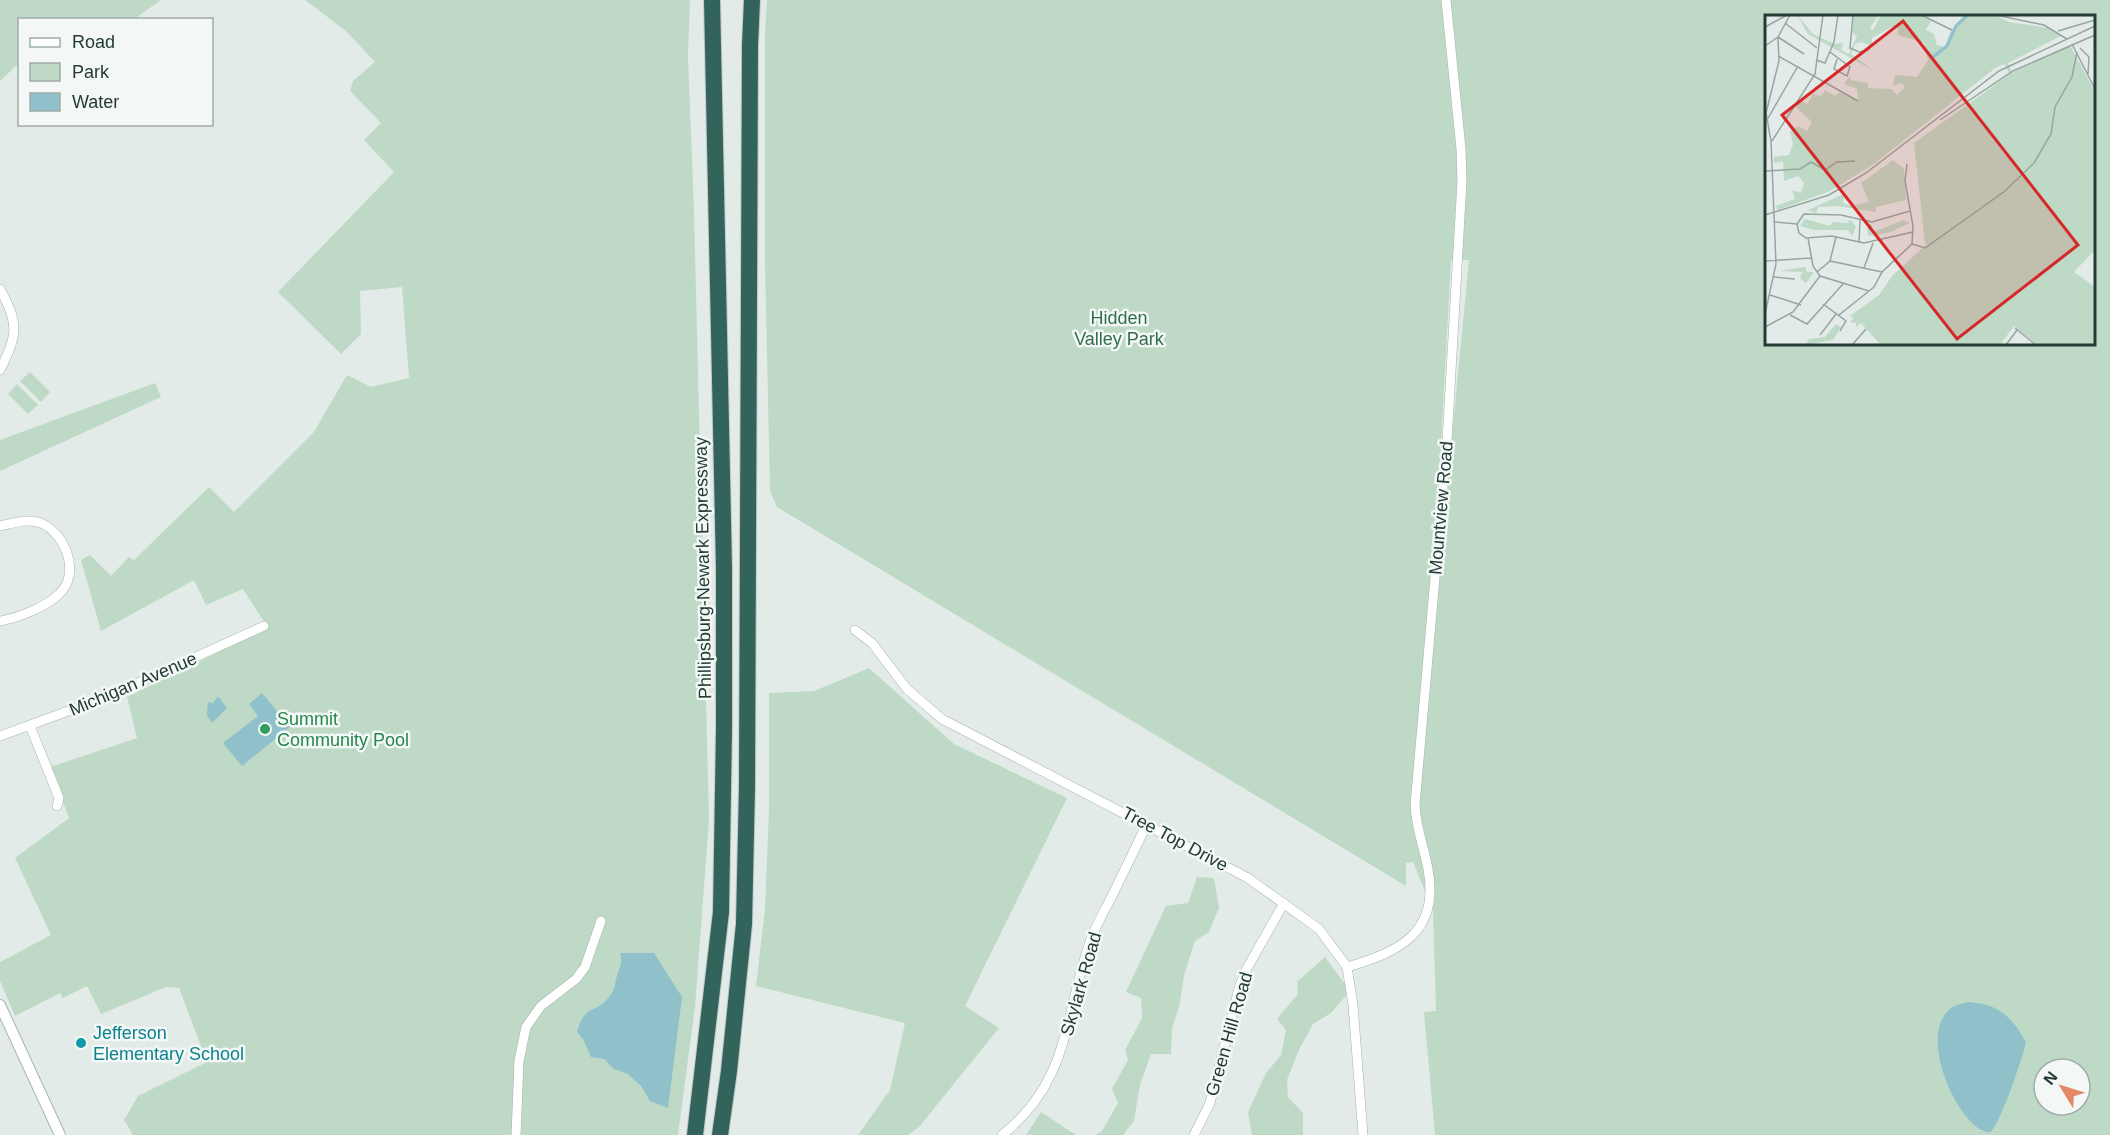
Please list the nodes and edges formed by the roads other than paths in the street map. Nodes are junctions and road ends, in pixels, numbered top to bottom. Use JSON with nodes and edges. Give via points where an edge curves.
{"nodes":[{"id":1,"x":712,"y":0,"type":"edge"},
{"id":2,"x":752,"y":0,"type":"edge"},
{"id":3,"x":1446,"y":0,"type":"edge"},
{"id":4,"x":0,"y":288,"type":"edge"},
{"id":5,"x":0,"y":370,"type":"edge"},
{"id":6,"x":0,"y":526,"type":"edge"},
{"id":7,"x":0,"y":621,"type":"edge"},
{"id":8,"x":264,"y":626,"type":"dead end"},
{"id":9,"x":855,"y":630,"type":"dead end"},
{"id":10,"x":30,"y":726,"type":"junction"},
{"id":11,"x":0,"y":736,"type":"edge"},
{"id":12,"x":57,"y":806,"type":"dead end"},
{"id":13,"x":1147,"y":824,"type":"junction"},
{"id":14,"x":1284,"y":903,"type":"junction"},
{"id":15,"x":601,"y":921,"type":"dead end"},
{"id":16,"x":1347,"y":968,"type":"junction"},
{"id":17,"x":0,"y":1005,"type":"edge"},
{"id":18,"x":60,"y":1135,"type":"edge"},
{"id":19,"x":516,"y":1135,"type":"edge"},
{"id":20,"x":695,"y":1135,"type":"edge"},
{"id":21,"x":720,"y":1135,"type":"edge"},
{"id":22,"x":1002,"y":1135,"type":"edge"},
{"id":23,"x":1194,"y":1135,"type":"edge"},
{"id":24,"x":1363,"y":1135,"type":"edge"}],
"edges":[{"from":1,"to":20,"type":"highway","name":"Phillipsburg-Newark Expressway","via":[[724,740],[721,912]]},
{"from":2,"to":21,"type":"highway","via":[[744,924]]},
{"from":3,"to":16,"type":"street","name":"Mountview Road","via":[[1462,192],[1447,441],[1415,795],[1417,828],[1429,873],[1429,904],[1416,934],[1394,949]]},
{"from":4,"to":5,"type":"street","via":[[15,324],[13,340]]},
{"from":6,"to":7,"type":"street","via":[[24,521],[42,524],[62,541],[69,567],[60,594],[15,619]]},
{"from":8,"to":10,"type":"street","name":"Michigan Avenue","via":[[112,695]]},
{"from":9,"to":13,"type":"street","name":"Tree Top Drive","via":[[872,643],[907,689],[942,719]]},
{"from":10,"to":11,"type":"street","name":"Michigan Avenue"},
{"from":10,"to":12,"type":"street","via":[[59,798]]},
{"from":13,"to":14,"type":"street","name":"Tree Top Drive","via":[[1248,878]]},
{"from":13,"to":22,"type":"street","name":"Skylark Road","via":[[1092,936],[1068,1029],[1047,1084],[1024,1116]]},
{"from":14,"to":16,"type":"street","name":"Tree Top Drive","via":[[1319,929]]},
{"from":14,"to":23,"type":"street","name":"Green Hill Road","via":[[1239,988],[1210,1103]]},
{"from":15,"to":19,"type":"street","via":[[585,967],[576,979],[541,1006],[526,1027],[519,1060]]},
{"from":16,"to":24,"type":"street","name":"Tree Top Drive"},
{"from":17,"to":18,"type":"street"}]}
